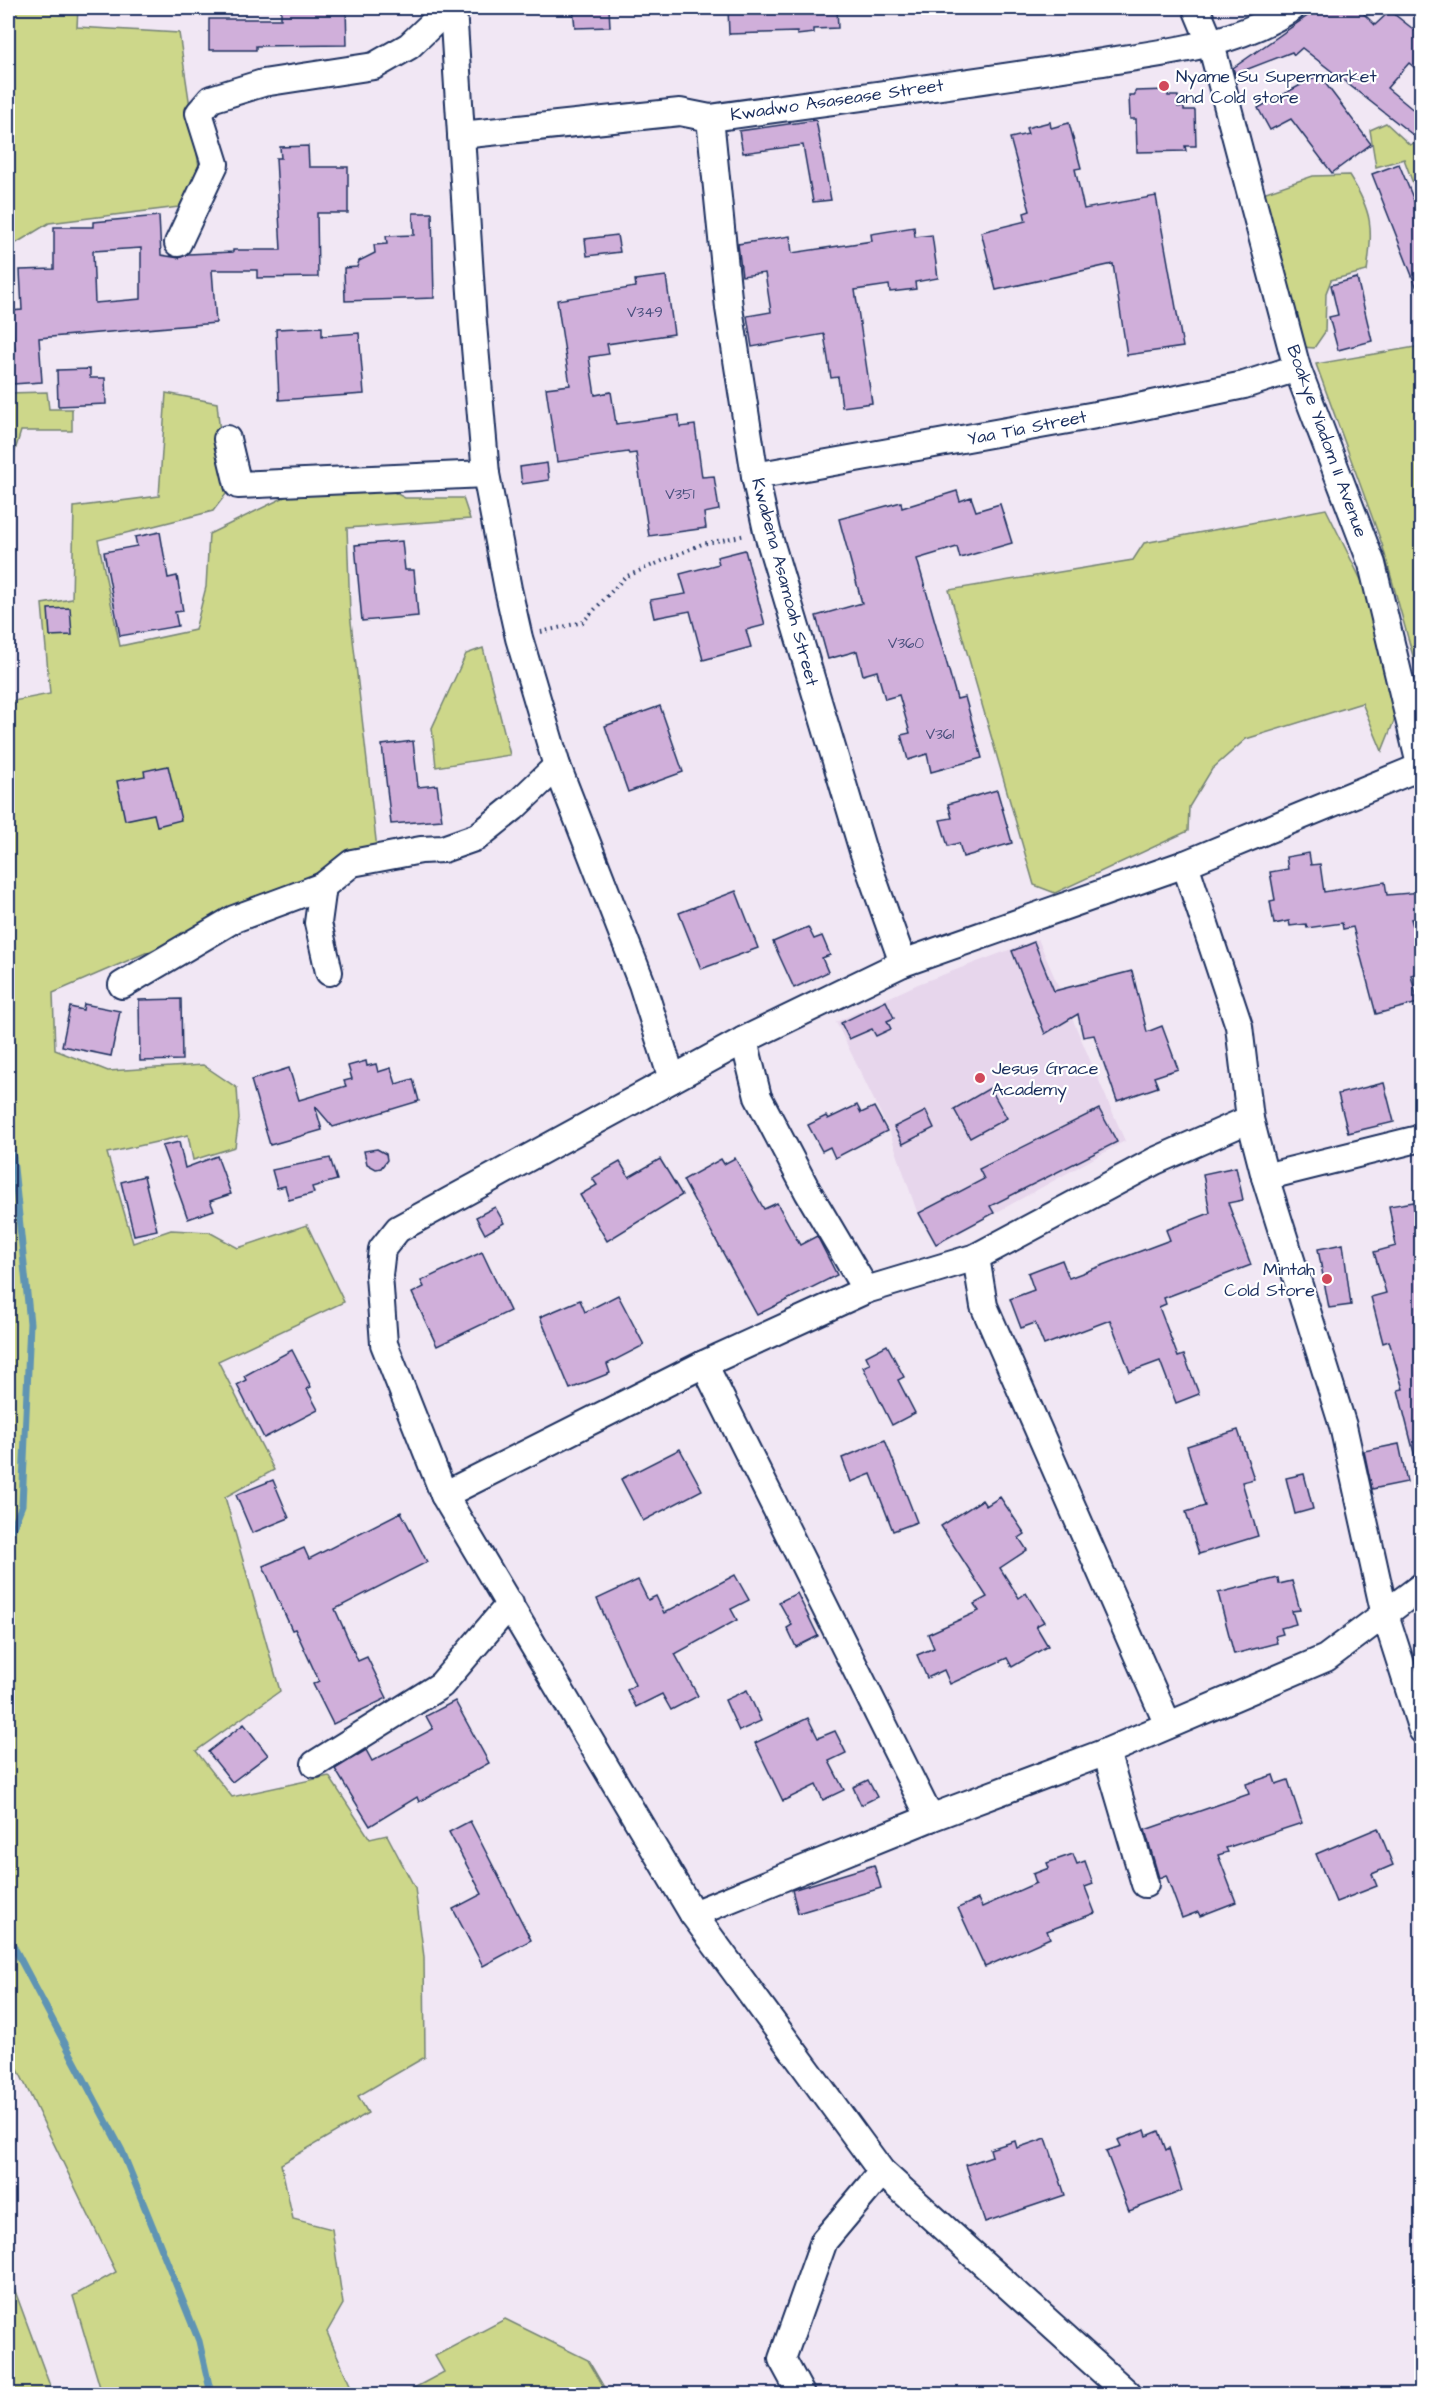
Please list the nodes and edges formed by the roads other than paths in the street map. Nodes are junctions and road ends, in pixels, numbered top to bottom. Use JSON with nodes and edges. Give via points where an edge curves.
{"nodes":[{"id":1,"x":451,"y":8,"type":"edge"},
{"id":2,"x":1196,"y":8,"type":"edge"},
{"id":3,"x":1292,"y":8,"type":"edge"},
{"id":4,"x":1212,"y":44,"type":"junction"},
{"id":5,"x":710,"y":118,"type":"junction"},
{"id":6,"x":461,"y":135,"type":"junction"},
{"id":7,"x":178,"y":243,"type":"dead end"},
{"id":8,"x":1297,"y":368,"type":"junction"},
{"id":9,"x":227,"y":439,"type":"dead end"},
{"id":10,"x":486,"y":474,"type":"junction"},
{"id":11,"x":755,"y":476,"type":"junction"},
{"id":12,"x":556,"y":766,"type":"junction"},
{"id":13,"x":1421,"y":770,"type":"edge"},
{"id":14,"x":1185,"y":864,"type":"junction"},
{"id":15,"x":323,"y":886,"type":"junction"},
{"id":16,"x":903,"y":963,"type":"junction"},
{"id":17,"x":329,"y":972,"type":"dead end"},
{"id":18,"x":122,"y":985,"type":"dead end"},
{"id":19,"x":744,"y":1040,"type":"junction"},
{"id":20,"x":672,"y":1078,"type":"junction"},
{"id":21,"x":1250,"y":1119,"type":"junction"},
{"id":22,"x":1422,"y":1138,"type":"edge"},
{"id":23,"x":1265,"y":1178,"type":"junction"},
{"id":24,"x":976,"y":1257,"type":"junction"},
{"id":25,"x":866,"y":1290,"type":"junction"},
{"id":26,"x":704,"y":1364,"type":"junction"},
{"id":27,"x":444,"y":1495,"type":"junction"},
{"id":28,"x":1422,"y":1586,"type":"edge"},
{"id":29,"x":510,"y":1605,"type":"junction"},
{"id":30,"x":1384,"y":1611,"type":"junction"},
{"id":31,"x":1168,"y":1725,"type":"junction"},
{"id":32,"x":1422,"y":1730,"type":"edge"},
{"id":33,"x":1106,"y":1752,"type":"junction"},
{"id":34,"x":315,"y":1764,"type":"dead end"},
{"id":35,"x":930,"y":1818,"type":"junction"},
{"id":36,"x":1145,"y":1884,"type":"dead end"},
{"id":37,"x":693,"y":1914,"type":"junction"},
{"id":38,"x":882,"y":2172,"type":"junction"},
{"id":39,"x":801,"y":2394,"type":"edge"},
{"id":40,"x":1128,"y":2394,"type":"edge"}],
"edges":[{"from":1,"to":6,"type":"street"},
{"from":1,"to":7,"type":"street","via":[[409,46],[374,66],[282,79],[211,99],[199,113],[215,164]]},
{"from":2,"to":4,"type":"street","name":"Boakye Yiadom II Avenue"},
{"from":3,"to":4,"type":"street","name":"Kwadwo Asasease Street","via":[[1249,31]]},
{"from":4,"to":5,"type":"street","name":"Kwadwo Asasease Street"},
{"from":4,"to":8,"type":"street","name":"Boakye Yiadom II Avenue"},
{"from":5,"to":6,"type":"street","name":"Kwadwo Asasease Street","via":[[680,112]]},
{"from":5,"to":11,"type":"street","name":"Kwabena Asamoah Street","via":[[729,308]]},
{"from":6,"to":10,"type":"street"},
{"from":8,"to":11,"type":"street","name":"Yaa Tia Street","via":[[1244,385],[1124,410]]},
{"from":8,"to":13,"type":"street","name":"Boakye Yiadom II Avenue","via":[[1372,564]]},
{"from":9,"to":10,"type":"street","via":[[238,485]]},
{"from":10,"to":12,"type":"street","via":[[519,638]]},
{"from":11,"to":16,"type":"street","name":"Kwabena Asamoah Street","via":[[767,531],[863,851]]},
{"from":12,"to":15,"type":"street","via":[[477,837],[443,849],[352,863]]},
{"from":12,"to":20,"type":"street","via":[[642,984]]},
{"from":13,"to":14,"type":"street"},
{"from":14,"to":16,"type":"street"},
{"from":14,"to":21,"type":"street","via":[[1239,1026]]},
{"from":15,"to":17,"type":"street","via":[[318,923]]},
{"from":15,"to":18,"type":"street","via":[[234,919]]},
{"from":16,"to":19,"type":"street"},
{"from":19,"to":20,"type":"street"},
{"from":19,"to":25,"type":"street","via":[[759,1097],[808,1192]]},
{"from":20,"to":27,"type":"street","via":[[398,1229],[382,1249],[379,1275],[384,1344]]},
{"from":21,"to":23,"type":"street"},
{"from":21,"to":24,"type":"street","via":[[1155,1161]]},
{"from":22,"to":23,"type":"street"},
{"from":23,"to":30,"type":"street","via":[[1343,1426]]},
{"from":24,"to":25,"type":"street"},
{"from":24,"to":31,"type":"street","via":[[984,1306]]},
{"from":25,"to":26,"type":"street"},
{"from":26,"to":27,"type":"street"},
{"from":26,"to":35,"type":"street"},
{"from":27,"to":29,"type":"street"},
{"from":28,"to":30,"type":"street"},
{"from":29,"to":34,"type":"street","via":[[441,1685]]},
{"from":29,"to":37,"type":"street"},
{"from":30,"to":31,"type":"street","via":[[1326,1658]]},
{"from":30,"to":32,"type":"street"},
{"from":31,"to":33,"type":"street"},
{"from":33,"to":35,"type":"street"},
{"from":33,"to":36,"type":"street"},
{"from":35,"to":37,"type":"street"},
{"from":37,"to":38,"type":"street"},
{"from":38,"to":39,"type":"street","via":[[824,2241],[782,2359]]},
{"from":38,"to":40,"type":"street"}]}
